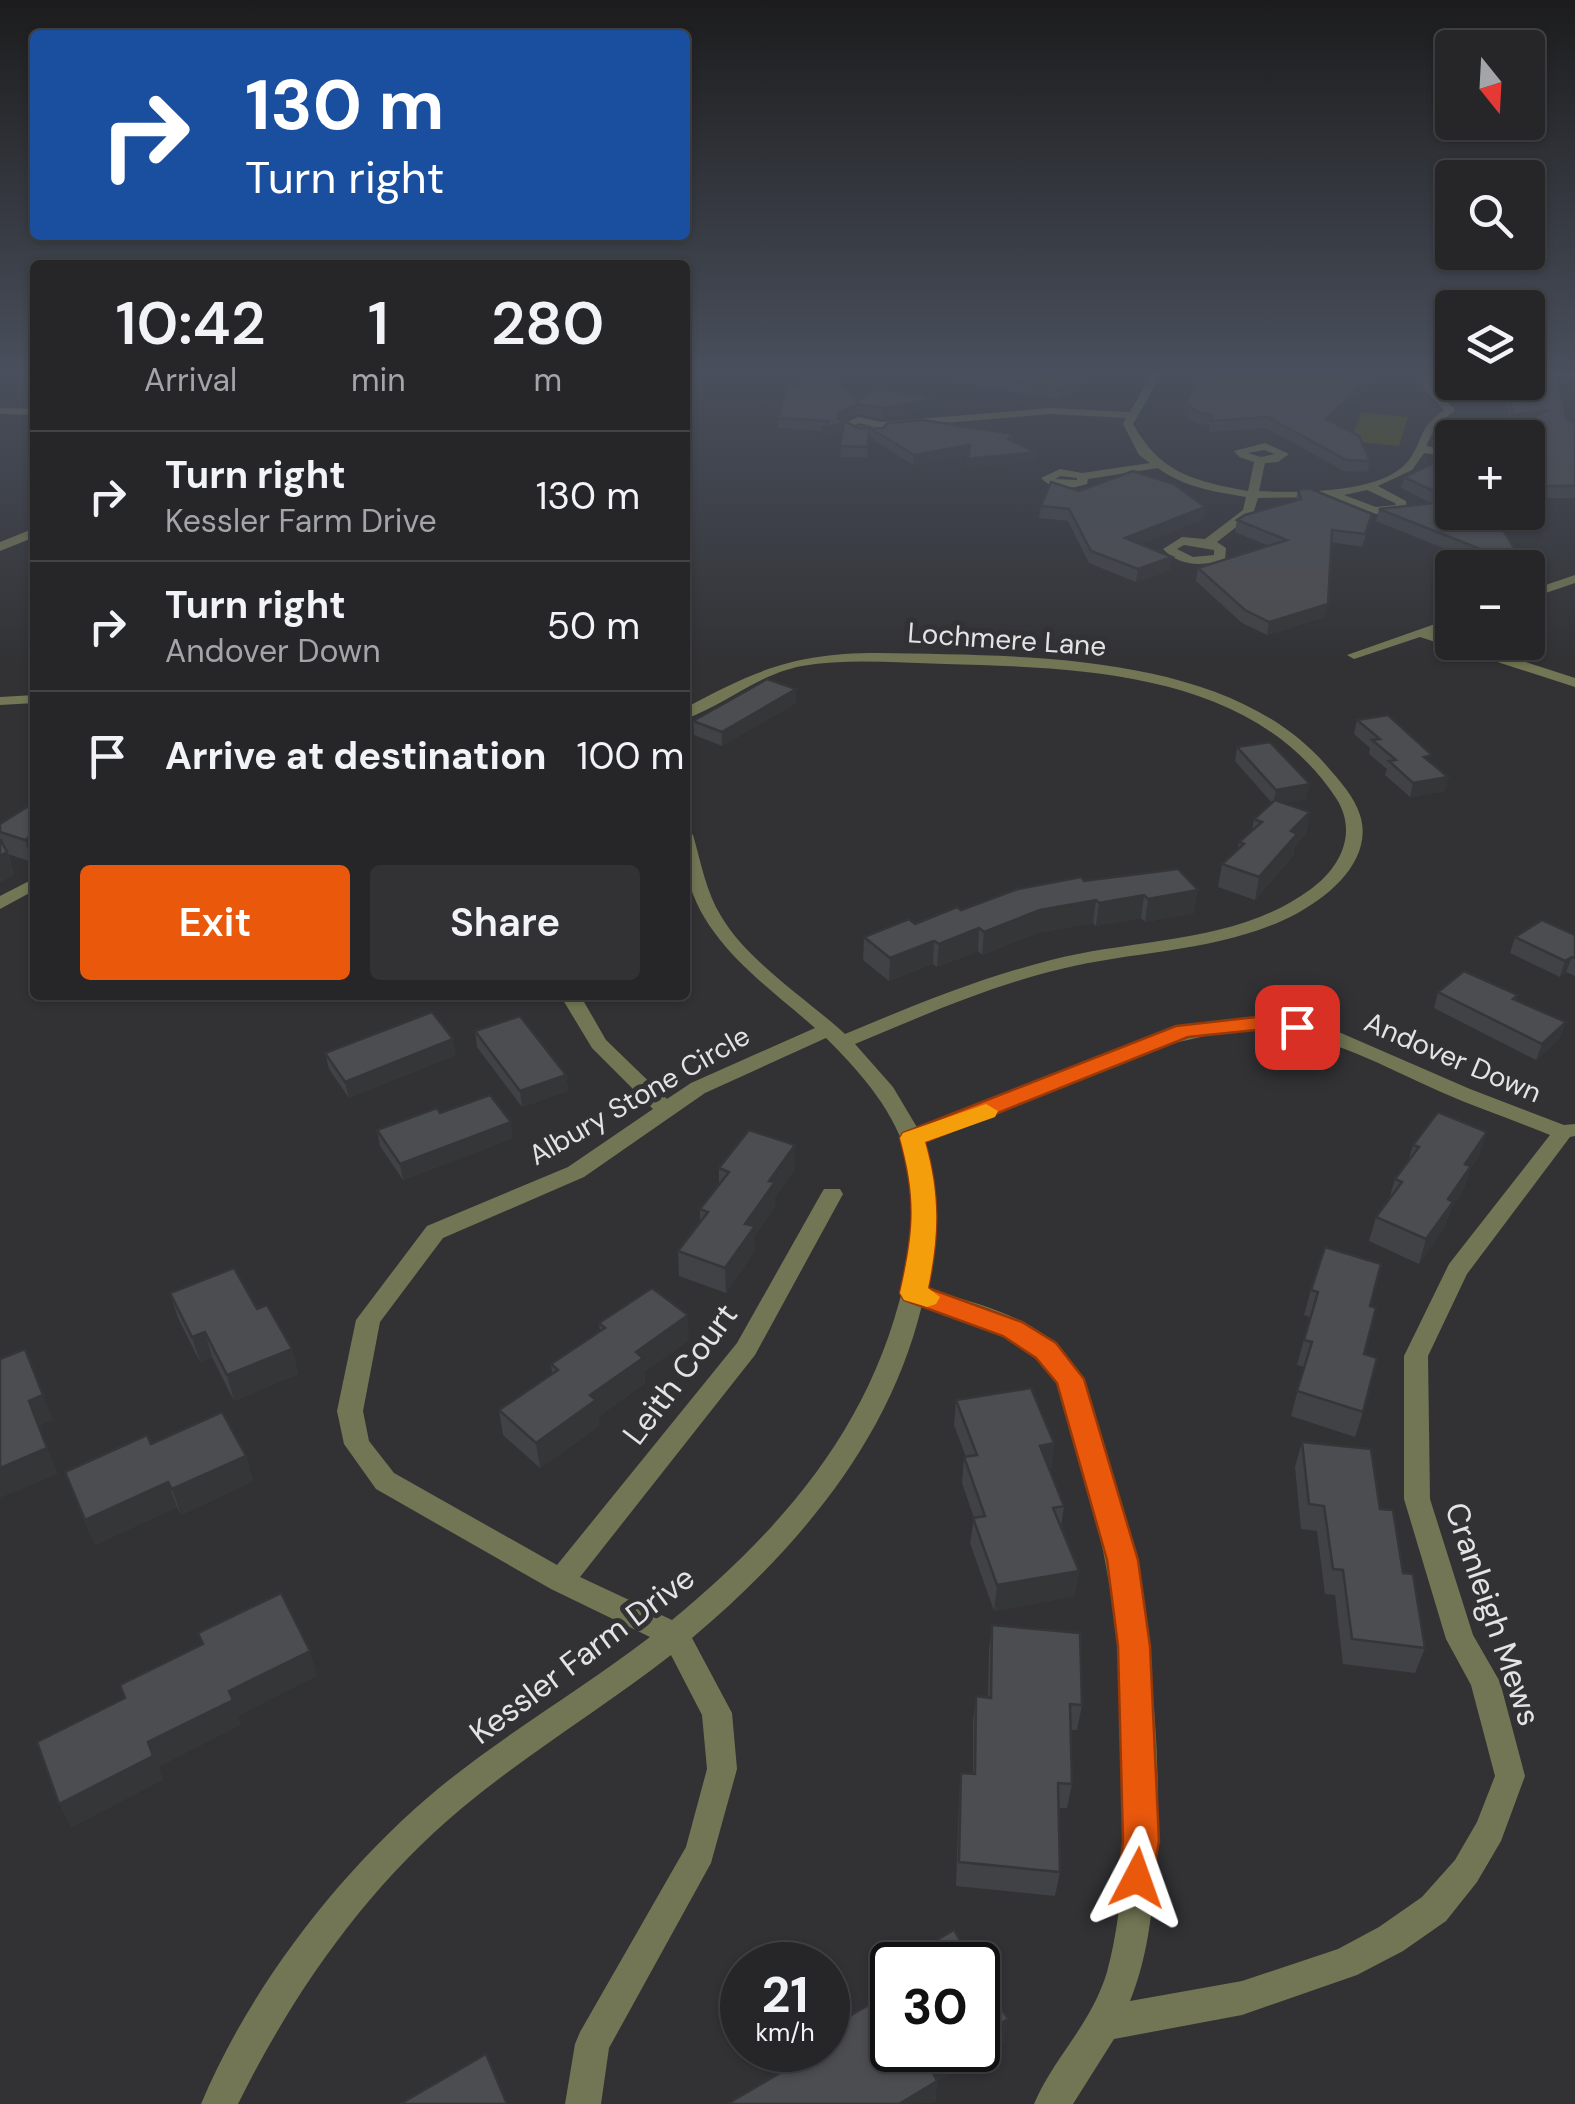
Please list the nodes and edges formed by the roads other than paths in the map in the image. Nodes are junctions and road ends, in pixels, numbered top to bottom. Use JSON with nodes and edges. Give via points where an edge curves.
{"nodes":[{"id":1,"x":1149,"y":466,"type":"edge"},
{"id":2,"x":1160,"y":466,"type":"edge"},
{"id":3,"x":1259,"y":466,"type":"edge"},
{"id":4,"x":1409,"y":466,"type":"edge"},
{"id":5,"x":1082,"y":476,"type":"dead end"},
{"id":6,"x":1368,"y":486,"type":"junction"},
{"id":7,"x":1331,"y":493,"type":"junction"},
{"id":8,"x":1253,"y":495,"type":"junction"},
{"id":9,"x":30,"y":522,"type":"edge"},
{"id":10,"x":0,"y":534,"type":"edge"},
{"id":11,"x":30,"y":534,"type":"edge"},
{"id":12,"x":1208,"y":542,"type":"dead end"},
{"id":13,"x":0,"y":547,"type":"edge"},
{"id":14,"x":1575,"y":578,"type":"edge"},
{"id":15,"x":1545,"y":589,"type":"edge"},
{"id":16,"x":1435,"y":628,"type":"edge"},
{"id":17,"x":1420,"y":633,"type":"junction"},
{"id":18,"x":1354,"y":655,"type":"dead end"},
{"id":19,"x":1575,"y":683,"type":"edge"},
{"id":20,"x":30,"y":699,"type":"edge"},
{"id":21,"x":0,"y":701,"type":"edge"},
{"id":22,"x":690,"y":711,"type":"edge"},
{"id":23,"x":690,"y":852,"type":"edge"},
{"id":24,"x":30,"y":886,"type":"edge"},
{"id":25,"x":0,"y":904,"type":"edge"},
{"id":26,"x":573,"y":1000,"type":"edge"},
{"id":27,"x":836,"y":1036,"type":"junction"},
{"id":28,"x":666,"y":1109,"type":"junction"},
{"id":29,"x":1569,"y":1131,"type":"edge"},
{"id":30,"x":912,"y":1138,"type":"junction"},
{"id":31,"x":832,"y":1194,"type":"dead end"},
{"id":32,"x":914,"y":1293,"type":"junction"},
{"id":33,"x":561,"y":1580,"type":"junction"},
{"id":34,"x":675,"y":1635,"type":"junction"},
{"id":35,"x":1105,"y":2023,"type":"junction"},
{"id":36,"x":219,"y":2104,"type":"edge"},
{"id":37,"x":583,"y":2104,"type":"edge"},
{"id":38,"x":1052,"y":2104,"type":"edge"}],
"edges":[{"from":1,"to":5,"type":"street"},
{"from":2,"to":8,"type":"street"},
{"from":3,"to":8,"type":"street"},
{"from":4,"to":6,"type":"street"},
{"from":6,"to":7,"type":"street"},
{"from":6,"to":7,"type":"street","via":[[1403,506],[1371,510]]},
{"from":7,"to":8,"type":"street"},
{"from":8,"to":12,"type":"street","via":[[1249,511]]},
{"from":9,"to":10,"type":"street"},
{"from":11,"to":13,"type":"street"},
{"from":14,"to":15,"type":"street"},
{"from":16,"to":17,"type":"street"},
{"from":17,"to":18,"type":"street"},
{"from":17,"to":19,"type":"street"},
{"from":20,"to":21,"type":"street"},
{"from":22,"to":27,"type":"street","name":"Lochmere Lane","via":[[753,678],[817,660],[1068,666],[1192,691],[1260,716],[1292,739],[1351,806],[1356,836],[1344,864],[1320,891],[1282,914],[1231,931],[1057,964]]},
{"from":23,"to":27,"type":"street","name":"Kessler Farm Drive","via":[[717,924]]},
{"from":24,"to":25,"type":"street"},
{"from":26,"to":28,"type":"street","via":[[609,1060]]},
{"from":27,"to":28,"type":"street","name":"Albury Stone Circle","via":[[728,1072]]},
{"from":27,"to":30,"type":"street","name":"Kessler Farm Drive"},
{"from":28,"to":33,"type":"street","name":"Albury Stone Circle","via":[[576,1172],[435,1232],[368,1320],[350,1410],[357,1444],[385,1481]]},
{"from":29,"to":30,"type":"street","name":"Andover Down","via":[[1348,1042],[1256,1023],[1148,1042]]},
{"from":29,"to":35,"type":"street","name":"Cranleigh Mews","via":[[1457,1270],[1416,1356],[1418,1499],[1460,1638],[1485,1682],[1510,1776],[1490,1830],[1434,1909],[1345,1963],[1242,1998]]},
{"from":30,"to":32,"type":"street","name":"Kessler Farm Drive","via":[[925,1184],[926,1238]]},
{"from":31,"to":33,"type":"street","name":"Leith Court","via":[[746,1348]]},
{"from":32,"to":34,"type":"street","name":"Kessler Farm Drive","via":[[897,1356],[869,1420],[827,1483],[772,1548]]},
{"from":32,"to":35,"type":"street","via":[[1013,1329],[1046,1350],[1070,1379],[1122,1560],[1134,1646],[1141,1841],[1129,1952]]},
{"from":33,"to":34,"type":"street","name":"Albury Stone Circle"},
{"from":34,"to":36,"type":"street","name":"Kessler Farm Drive","via":[[505,1755],[417,1828],[297,1966]]},
{"from":34,"to":37,"type":"street","via":[[717,1713],[722,1769],[700,1852],[592,2044]]},
{"from":35,"to":38,"type":"street"}]}
